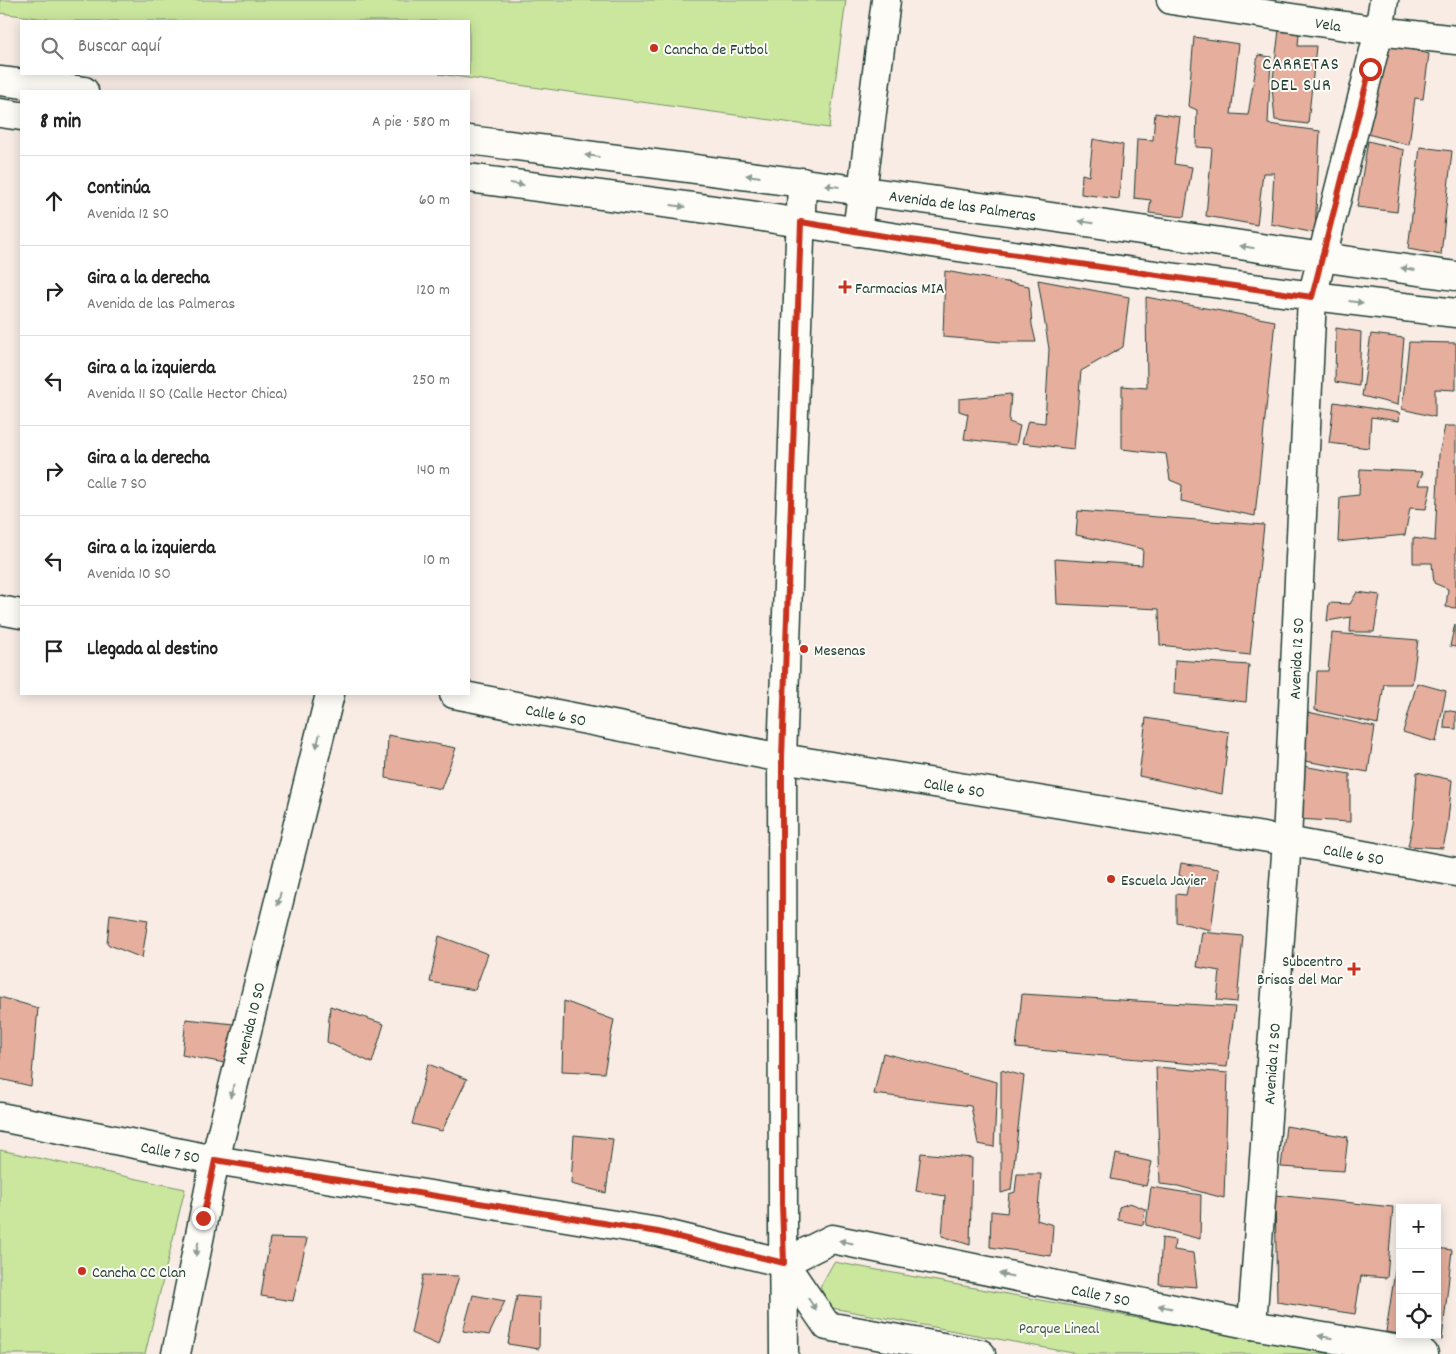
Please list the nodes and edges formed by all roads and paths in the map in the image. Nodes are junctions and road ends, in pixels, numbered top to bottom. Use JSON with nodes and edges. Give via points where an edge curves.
{"nodes":[{"id":1,"x":886,"y":0,"type":"edge"},
{"id":2,"x":1171,"y":0,"type":"edge"},
{"id":3,"x":1384,"y":0,"type":"edge"},
{"id":4,"x":1379,"y":31,"type":"junction"},
{"id":5,"x":1456,"y":40,"type":"edge"},
{"id":6,"x":0,"y":81,"type":"edge"},
{"id":7,"x":76,"y":90,"type":"edge"},
{"id":8,"x":0,"y":113,"type":"edge"},
{"id":9,"x":20,"y":116,"type":"edge"},
{"id":10,"x":470,"y":140,"type":"edge"},
{"id":11,"x":470,"y":178,"type":"edge"},
{"id":12,"x":802,"y":182,"type":"junction"},
{"id":13,"x":863,"y":190,"type":"junction"},
{"id":14,"x":801,"y":222,"type":"junction"},
{"id":15,"x":857,"y":232,"type":"junction"},
{"id":16,"x":1323,"y":258,"type":"junction"},
{"id":17,"x":1456,"y":276,"type":"edge"},
{"id":18,"x":1312,"y":297,"type":"junction"},
{"id":19,"x":1456,"y":313,"type":"edge"},
{"id":20,"x":0,"y":610,"type":"edge"},
{"id":21,"x":20,"y":614,"type":"edge"},
{"id":22,"x":330,"y":695,"type":"edge"},
{"id":23,"x":459,"y":695,"type":"edge"},
{"id":24,"x":782,"y":758,"type":"junction"},
{"id":25,"x":1287,"y":841,"type":"junction"},
{"id":26,"x":1456,"y":872,"type":"edge"},
{"id":27,"x":0,"y":1117,"type":"edge"},
{"id":28,"x":215,"y":1160,"type":"junction"},
{"id":29,"x":784,"y":1263,"type":"junction"},
{"id":30,"x":1252,"y":1325,"type":"junction"},
{"id":31,"x":176,"y":1354,"type":"edge"},
{"id":32,"x":784,"y":1354,"type":"edge"},
{"id":33,"x":981,"y":1354,"type":"edge"},
{"id":34,"x":1424,"y":1354,"type":"edge"}],
"edges":[{"from":1,"to":13,"type":"street"},
{"from":2,"to":4,"type":"street","name":"Vela"},
{"from":3,"to":4,"type":"street","name":"Avenida 12 SO"},
{"from":4,"to":5,"type":"street","name":"Vela"},
{"from":4,"to":16,"type":"street","name":"Avenida 12 SO"},
{"from":6,"to":7,"type":"street"},
{"from":8,"to":9,"type":"street"},
{"from":12,"to":10,"type":"street","name":"Avenida de las Palmeras","one_way":true},
{"from":11,"to":14,"type":"street","one_way":true},
{"from":13,"to":12,"type":"street","name":"Avenida de las Palmeras","one_way":true},
{"from":12,"to":14,"type":"street"},
{"from":13,"to":15,"type":"street"},
{"from":16,"to":13,"type":"street","name":"Avenida de las Palmeras","one_way":true},
{"from":14,"to":15,"type":"street"},
{"from":14,"to":24,"type":"street"},
{"from":15,"to":18,"type":"street"},
{"from":17,"to":16,"type":"street","name":"Avenida de las Palmeras","one_way":true},
{"from":16,"to":18,"type":"street","name":"Avenida 12 SO"},
{"from":18,"to":19,"type":"street","one_way":true},
{"from":18,"to":25,"type":"street","name":"Avenida 12 SO"},
{"from":20,"to":21,"type":"street"},
{"from":22,"to":28,"type":"street","name":"Avenida 10 SO","one_way":true},
{"from":23,"to":24,"type":"street","name":"Calle 6 SO"},
{"from":24,"to":25,"type":"street","name":"Calle 6 SO"},
{"from":24,"to":29,"type":"street"},
{"from":25,"to":26,"type":"street","name":"Calle 6 SO"},
{"from":25,"to":30,"type":"street","name":"Avenida 12 SO"},
{"from":27,"to":28,"type":"street","name":"Calle 7 SO"},
{"from":28,"to":29,"type":"street","name":"Calle 7 SO","via":[[658,1232]]},
{"from":28,"to":31,"type":"street","name":"Avenida 10 SO","one_way":true},
{"from":30,"to":29,"type":"street","name":"Calle 7 SO","one_way":true,"via":[[832,1239]]},
{"from":29,"to":32,"type":"street"},
{"from":29,"to":33,"type":"street","one_way":true,"via":[[827,1326]]},
{"from":34,"to":30,"type":"street","name":"Calle 7 SO","one_way":true}]}
